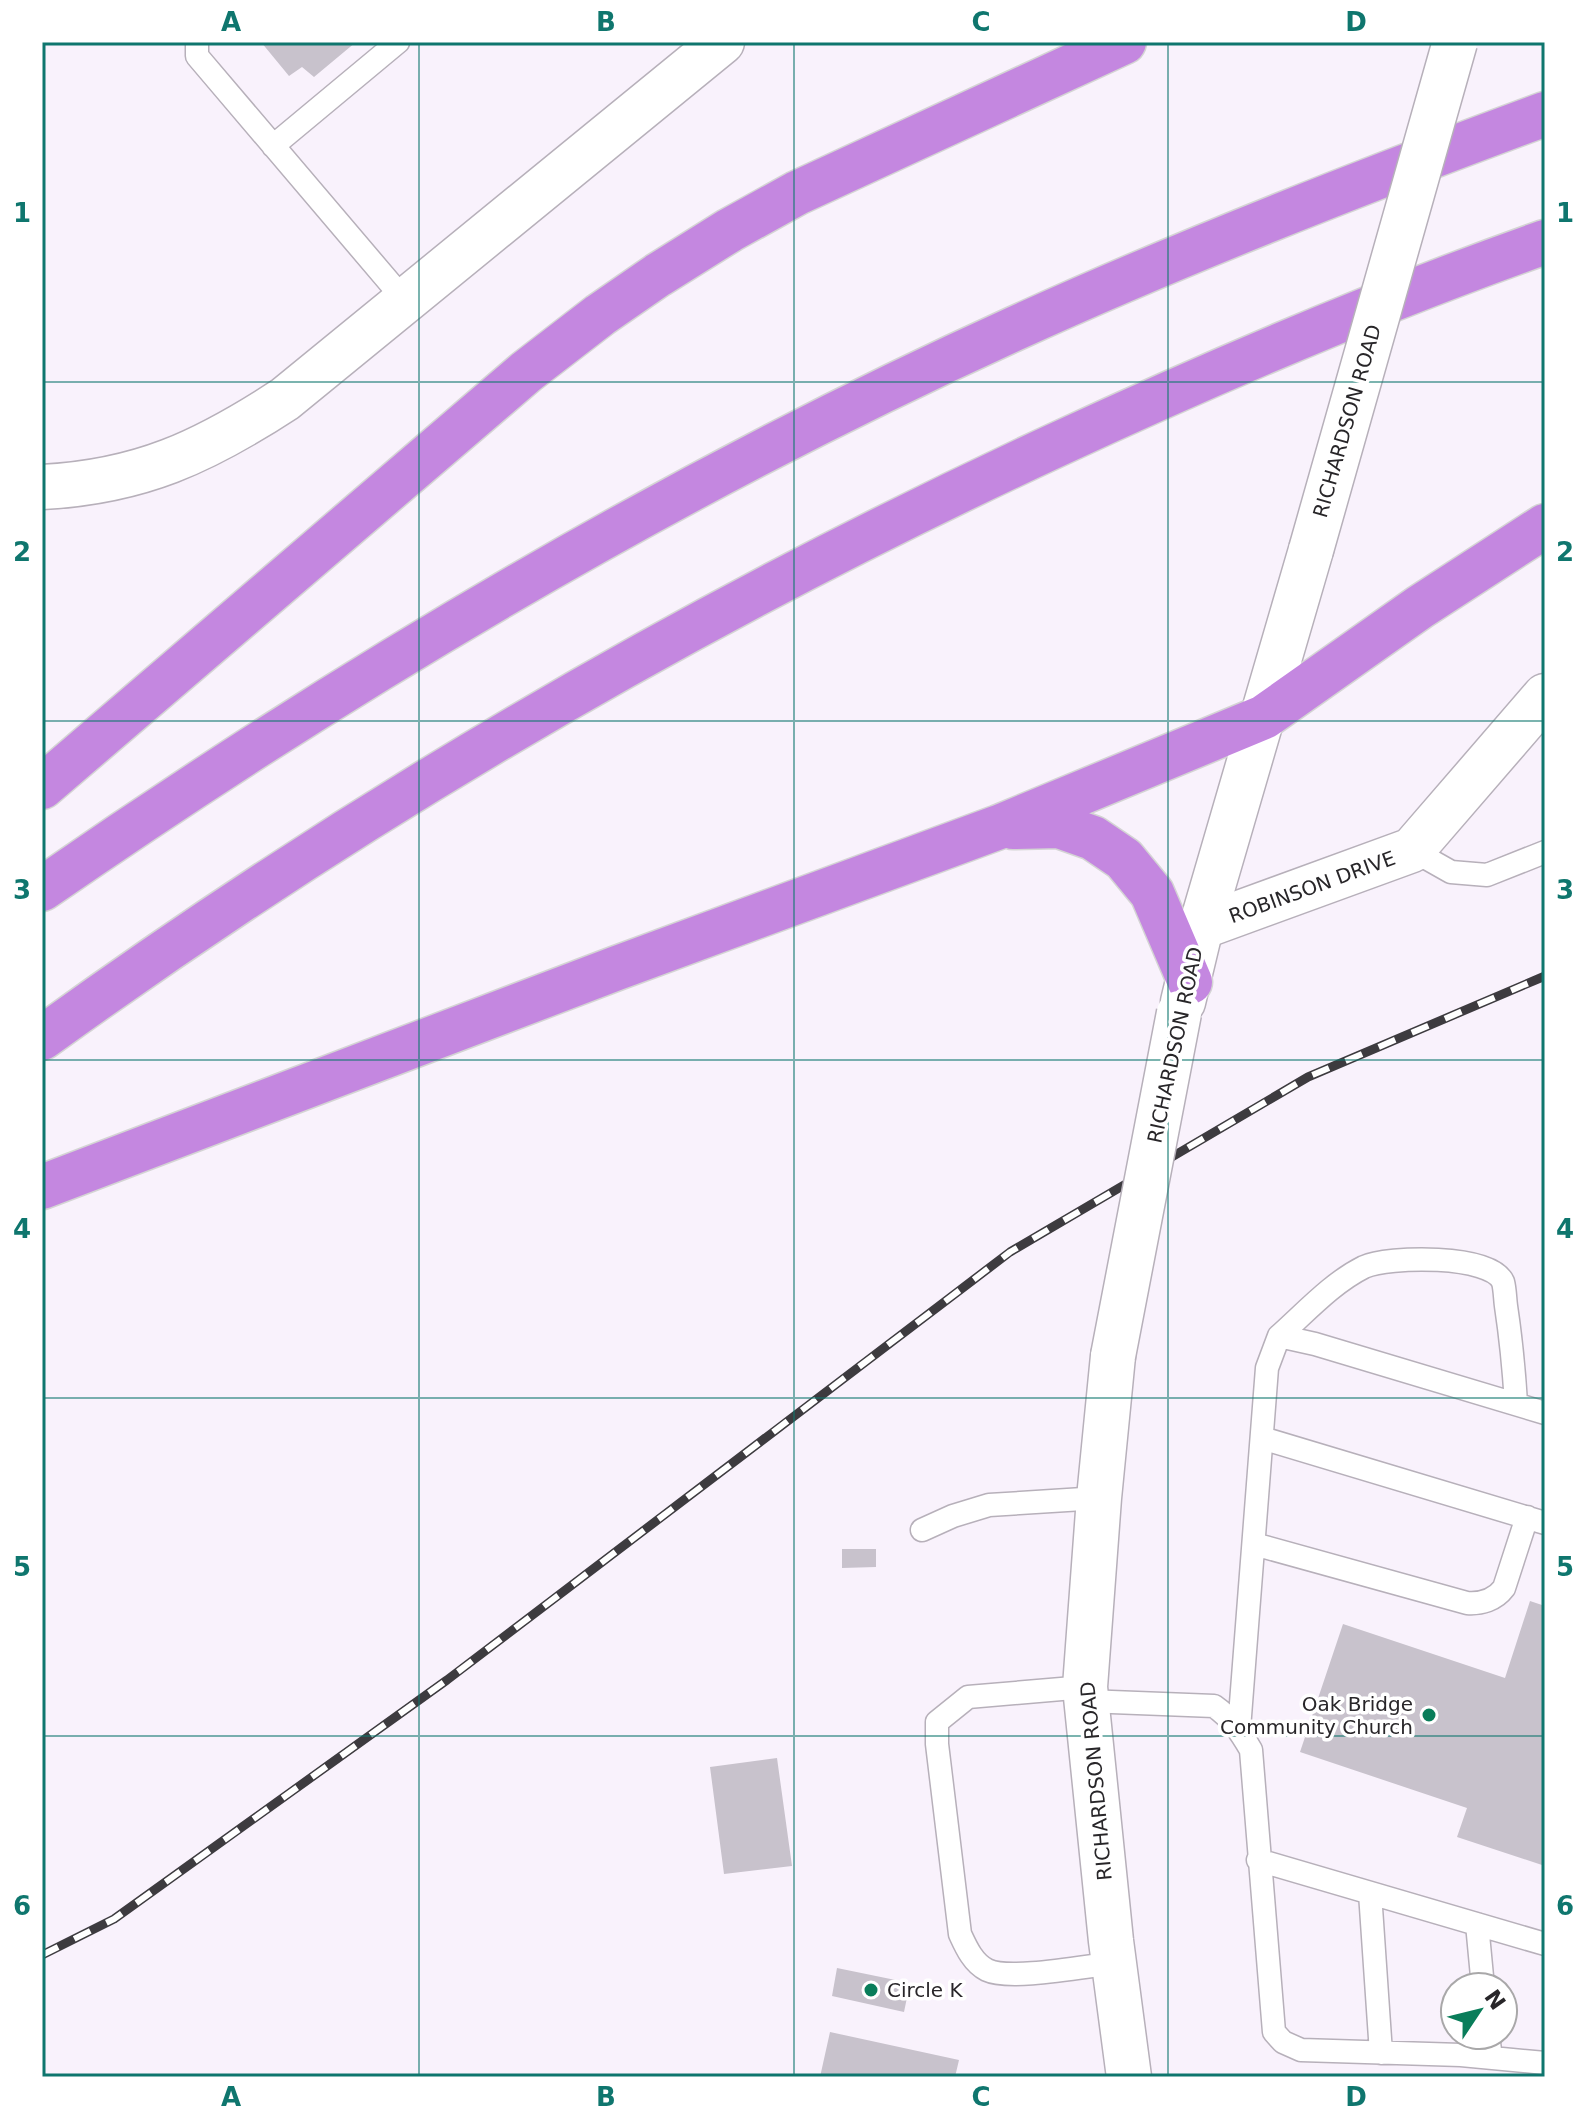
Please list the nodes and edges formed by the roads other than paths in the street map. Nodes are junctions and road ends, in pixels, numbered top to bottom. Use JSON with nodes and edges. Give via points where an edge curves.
{"nodes":[{"id":1,"x":197,"y":42,"type":"edge"},
{"id":2,"x":398,"y":42,"type":"edge"},
{"id":3,"x":722,"y":42,"type":"edge"},
{"id":4,"x":1124,"y":42,"type":"edge"},
{"id":5,"x":1455,"y":42,"type":"edge"},
{"id":6,"x":1545,"y":114,"type":"edge"},
{"id":7,"x":273,"y":146,"type":"junction"},
{"id":8,"x":1545,"y":242,"type":"edge"},
{"id":9,"x":407,"y":303,"type":"junction"},
{"id":10,"x":42,"y":487,"type":"edge"},
{"id":11,"x":1545,"y":526,"type":"edge"},
{"id":12,"x":1545,"y":696,"type":"edge"},
{"id":13,"x":1264,"y":717,"type":"junction"},
{"id":14,"x":42,"y":787,"type":"edge"},
{"id":15,"x":999,"y":827,"type":"junction"},
{"id":16,"x":1412,"y":850,"type":"junction"},
{"id":17,"x":1545,"y":852,"type":"edge"},
{"id":18,"x":42,"y":889,"type":"edge"},
{"id":19,"x":1201,"y":927,"type":"junction"},
{"id":20,"x":1184,"y":997,"type":"junction"},
{"id":21,"x":42,"y":1038,"type":"edge"},
{"id":22,"x":42,"y":1187,"type":"edge"},
{"id":23,"x":1279,"y":1336,"type":"junction"},
{"id":24,"x":1516,"y":1403,"type":"junction"},
{"id":25,"x":1545,"y":1413,"type":"edge"},
{"id":26,"x":1262,"y":1438,"type":"junction"},
{"id":27,"x":1099,"y":1498,"type":"junction"},
{"id":28,"x":1536,"y":1520,"type":"edge"},
{"id":29,"x":922,"y":1530,"type":"dead end"},
{"id":30,"x":1254,"y":1544,"type":"junction"},
{"id":31,"x":1086,"y":1694,"type":"junction"},
{"id":32,"x":1239,"y":1729,"type":"junction"},
{"id":33,"x":1258,"y":1860,"type":"junction"},
{"id":34,"x":1370,"y":1893,"type":"junction"},
{"id":35,"x":1477,"y":1924,"type":"junction"},
{"id":36,"x":1545,"y":1944,"type":"edge"},
{"id":37,"x":1115,"y":1963,"type":"junction"},
{"id":38,"x":1481,"y":1971,"type":"edge"},
{"id":39,"x":1490,"y":2051,"type":"edge"},
{"id":40,"x":1381,"y":2053,"type":"junction"},
{"id":41,"x":1491,"y":2058,"type":"junction"},
{"id":42,"x":1545,"y":2063,"type":"edge"},
{"id":43,"x":1129,"y":2077,"type":"edge"}],
"edges":[{"from":1,"to":7,"type":"lane","via":[[197,56]]},
{"from":2,"to":7,"type":"lane"},
{"from":3,"to":9,"type":"main road"},
{"from":4,"to":14,"type":"highway","via":[[797,193],[612,307],[526,372]]},
{"from":5,"to":13,"type":"main road","name":"RICHARDSON ROAD","bridge":true},
{"from":6,"to":18,"type":"highway","via":[[1191,251],[835,415],[496,599],[187,790]]},
{"from":7,"to":9,"type":"lane"},
{"from":8,"to":21,"type":"highway","via":[[1296,338],[1131,410],[763,589],[422,783],[256,889]]},
{"from":9,"to":10,"type":"main road","via":[[235,432],[130,476]]},
{"from":11,"to":13,"type":"highway"},
{"from":12,"to":16,"type":"main road","name":"ROBINSON DRIVE"},
{"from":13,"to":15,"type":"highway"},
{"from":13,"to":19,"type":"main road","name":"RICHARDSON ROAD"},
{"from":15,"to":20,"type":"highway","via":[[1059,826],[1093,838],[1124,859],[1152,893]]},
{"from":15,"to":22,"type":"highway"},
{"from":16,"to":17,"type":"lane","via":[[1451,872],[1487,875]]},
{"from":16,"to":19,"type":"main road","name":"ROBINSON DRIVE"},
{"from":19,"to":20,"type":"main road","name":"RICHARDSON ROAD"},
{"from":20,"to":27,"type":"main road","name":"RICHARDSON ROAD","bridge":true,"via":[[1113,1356]]},
{"from":23,"to":24,"type":"lane"},
{"from":23,"to":24,"type":"lane","via":[[1339,1282],[1367,1265],[1400,1260],[1480,1266],[1503,1281]]},
{"from":23,"to":26,"type":"lane","via":[[1267,1368]]},
{"from":24,"to":25,"type":"lane"},
{"from":26,"to":28,"type":"lane"},
{"from":26,"to":30,"type":"lane"},
{"from":27,"to":29,"type":"lane","via":[[989,1505]]},
{"from":27,"to":31,"type":"main road","name":"RICHARDSON ROAD"},
{"from":28,"to":30,"type":"lane","via":[[1504,1588],[1477,1604]]},
{"from":30,"to":32,"type":"lane"},
{"from":31,"to":32,"type":"lane","via":[[1214,1706]]},
{"from":31,"to":37,"type":"main road","name":"RICHARDSON ROAD"},
{"from":31,"to":37,"type":"lane","via":[[968,1697],[937,1722],[937,1744],[960,1934],[972,1957],[987,1970],[1021,1973]]},
{"from":32,"to":33,"type":"lane","via":[[1251,1750]]},
{"from":33,"to":34,"type":"lane"},
{"from":33,"to":40,"type":"lane","via":[[1274,2032],[1301,2050]]},
{"from":34,"to":35,"type":"lane"},
{"from":34,"to":40,"type":"lane"},
{"from":35,"to":36,"type":"lane"},
{"from":35,"to":38,"type":"lane"},
{"from":37,"to":43,"type":"main road","name":"RICHARDSON ROAD"},
{"from":39,"to":41,"type":"lane"},
{"from":40,"to":41,"type":"lane"},
{"from":41,"to":42,"type":"lane"}]}
